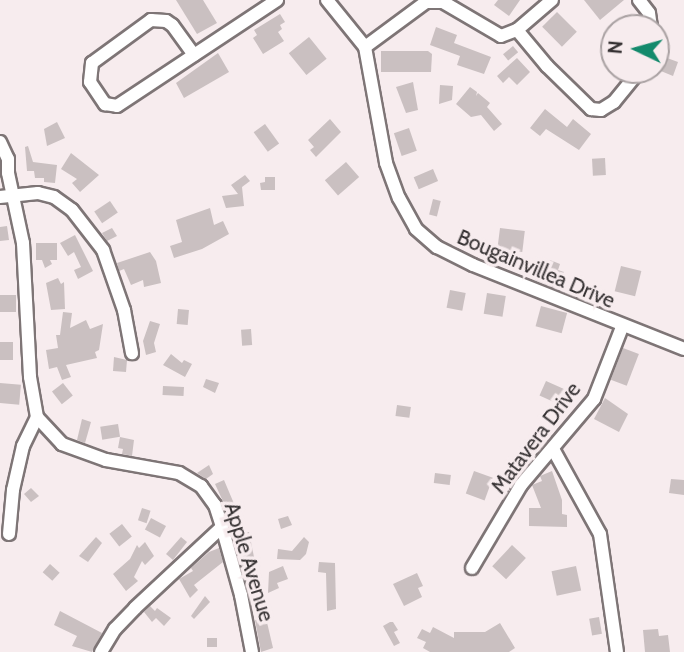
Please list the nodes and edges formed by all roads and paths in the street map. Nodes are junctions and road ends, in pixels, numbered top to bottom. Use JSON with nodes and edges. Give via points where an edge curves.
{"nodes":[{"id":1,"x":277,"y":0,"type":"edge"},
{"id":2,"x":327,"y":0,"type":"edge"},
{"id":3,"x":552,"y":0,"type":"edge"},
{"id":4,"x":517,"y":30,"type":"junction"},
{"id":5,"x":365,"y":47,"type":"junction"},
{"id":6,"x":194,"y":55,"type":"junction"},
{"id":7,"x":629,"y":84,"type":"edge"},
{"id":8,"x":0,"y":142,"type":"edge"},
{"id":9,"x":6,"y":196,"type":"edge"},
{"id":10,"x":622,"y":327,"type":"junction"},
{"id":11,"x":684,"y":349,"type":"edge"},
{"id":12,"x":132,"y":353,"type":"dead end"},
{"id":13,"x":37,"y":417,"type":"junction"},
{"id":14,"x":553,"y":449,"type":"junction"},
{"id":15,"x":222,"y":527,"type":"junction"},
{"id":16,"x":9,"y":534,"type":"dead end"},
{"id":17,"x":472,"y":568,"type":"dead end"},
{"id":18,"x":102,"y":652,"type":"edge"},
{"id":19,"x":252,"y":652,"type":"edge"},
{"id":20,"x":617,"y":652,"type":"edge"}],
"edges":[{"from":1,"to":6,"type":"street"},
{"from":2,"to":5,"type":"street","name":"Bougainvillea Drive"},
{"from":3,"to":4,"type":"street"},
{"from":4,"to":5,"type":"street","via":[[501,36],[443,2],[426,2]]},
{"from":4,"to":7,"type":"street","via":[[591,109],[601,110],[614,102]]},
{"from":5,"to":10,"type":"street","name":"Bougainvillea Drive","via":[[386,163],[416,229],[437,247],[473,265]]},
{"from":6,"to":6,"type":"street","via":[[117,106],[105,104],[90,82],[89,69],[97,58],[151,20],[172,25]]},
{"from":8,"to":9,"type":"street","via":[[8,159]]},
{"from":9,"to":12,"type":"street","via":[[38,193],[54,197],[72,210],[103,250]]},
{"from":9,"to":13,"type":"street","via":[[23,243],[30,377]]},
{"from":10,"to":11,"type":"street","name":"Bougainvillea Drive"},
{"from":10,"to":14,"type":"street","name":"Matavera Drive","via":[[594,399]]},
{"from":13,"to":15,"type":"street","name":"Apple Avenue","via":[[62,444],[106,460],[179,472],[201,486],[215,505]]},
{"from":13,"to":16,"type":"street","via":[[23,446]]},
{"from":14,"to":17,"type":"street","name":"Matavera Drive","via":[[521,485]]},
{"from":14,"to":20,"type":"street","via":[[600,534]]},
{"from":15,"to":18,"type":"street","via":[[135,608]]},
{"from":15,"to":19,"type":"street","name":"Apple Avenue"}]}
